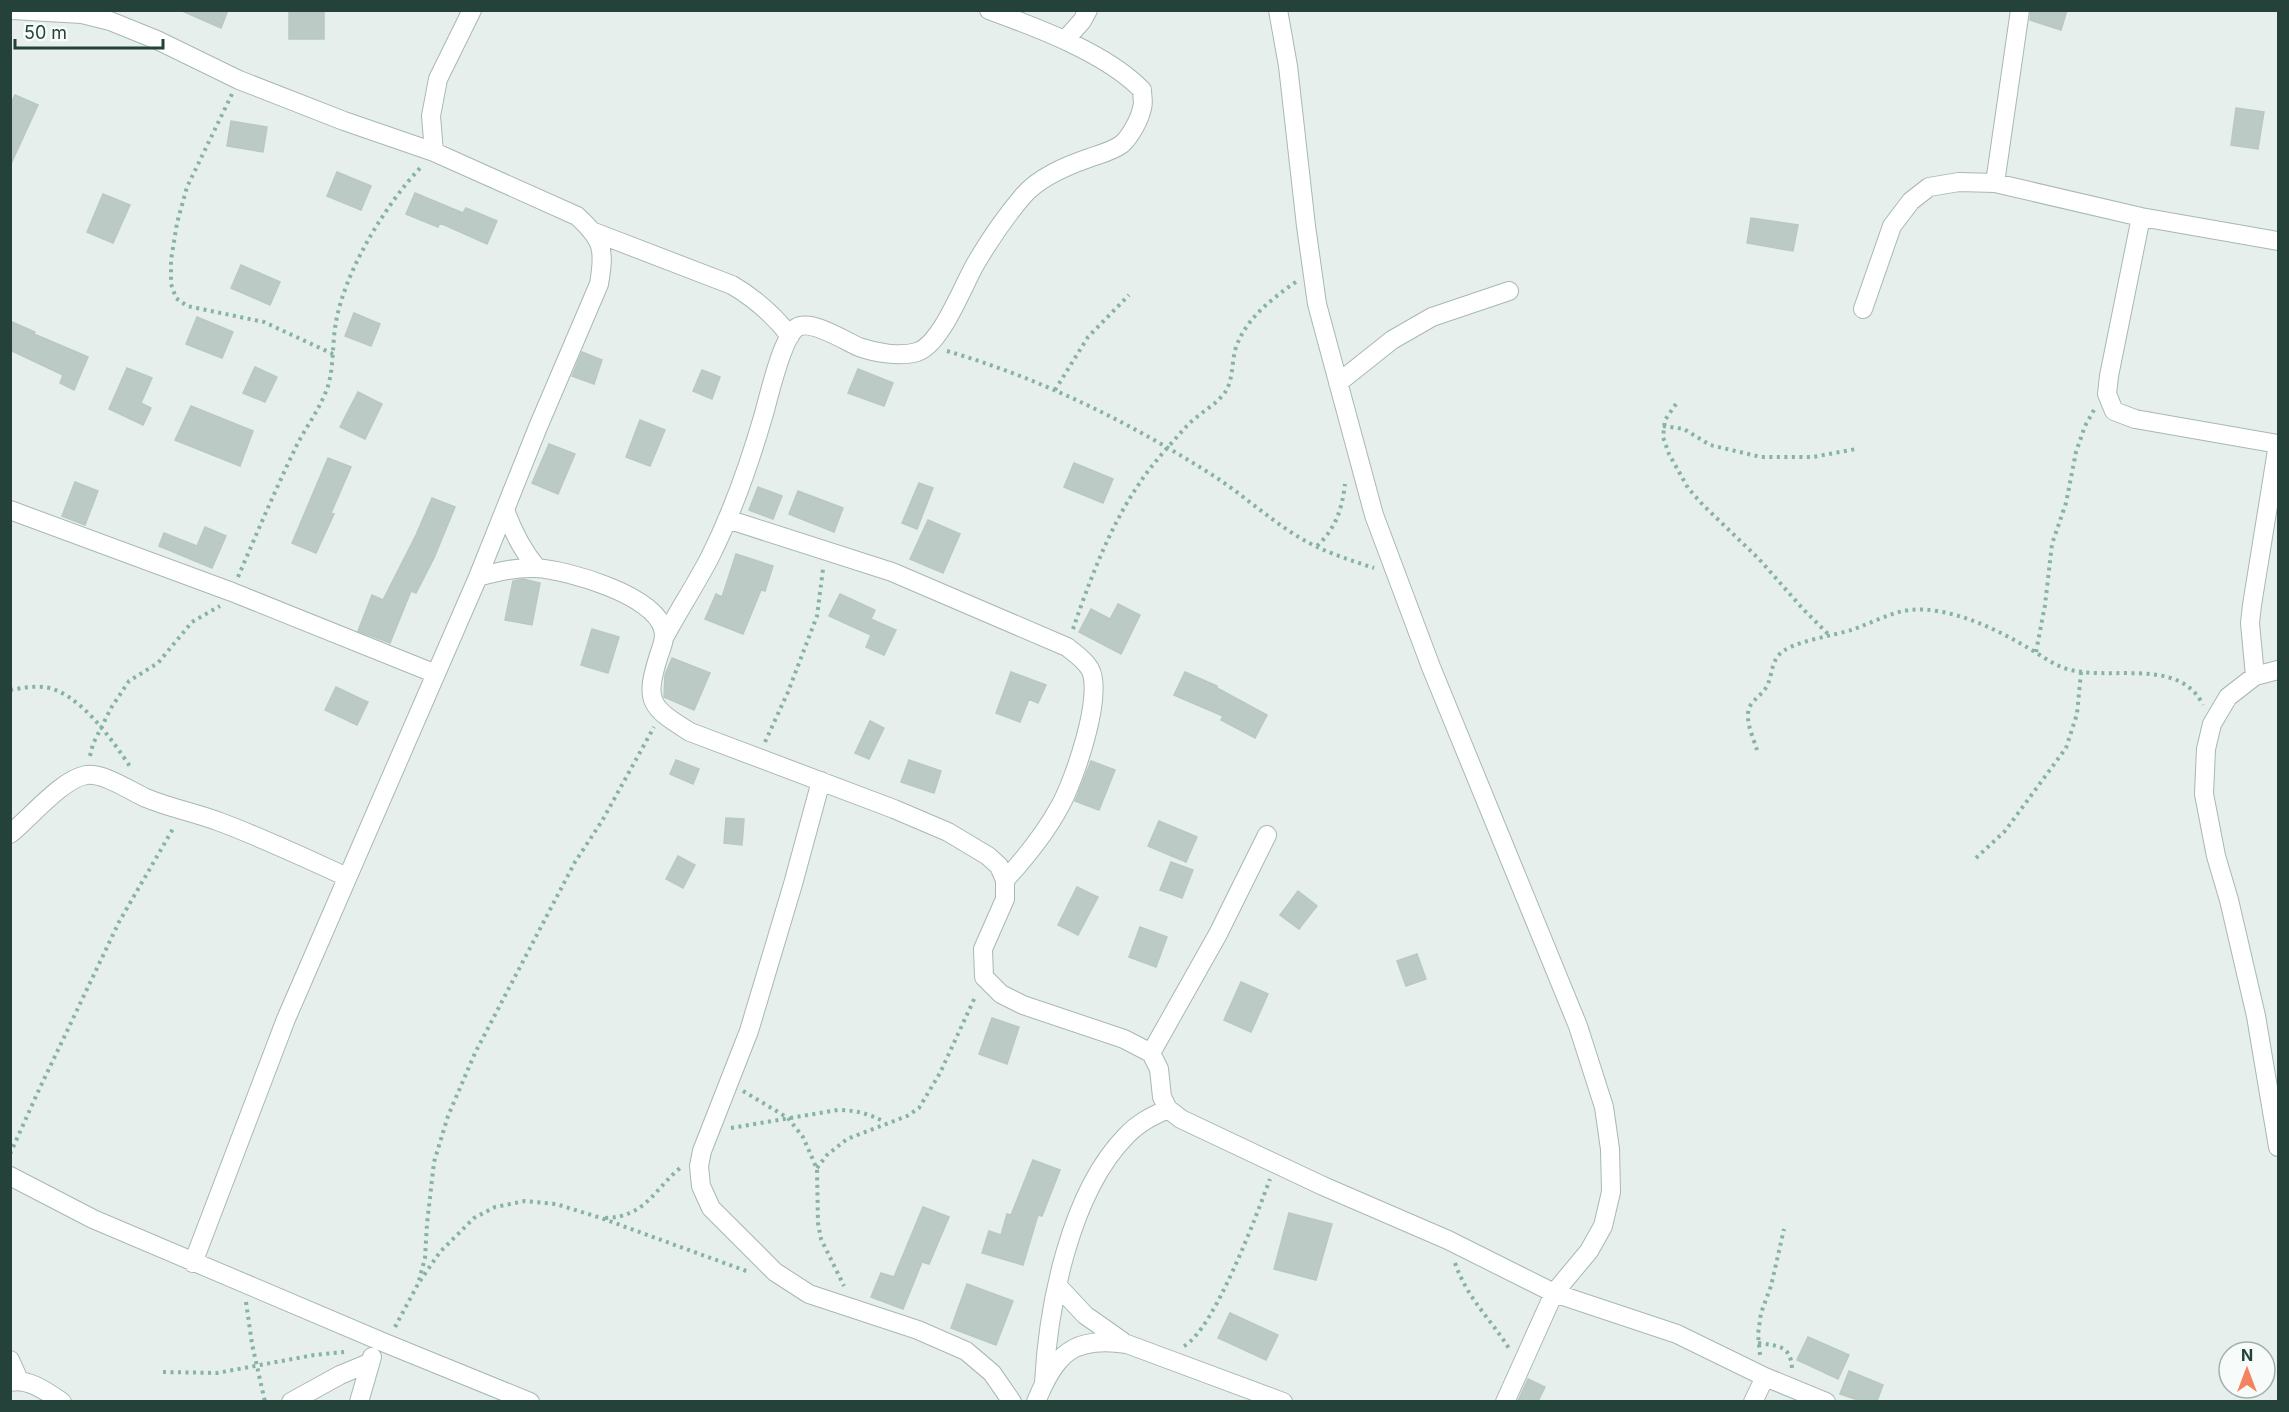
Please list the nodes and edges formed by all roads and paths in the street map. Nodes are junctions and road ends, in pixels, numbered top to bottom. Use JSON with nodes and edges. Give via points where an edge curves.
{"nodes":[{"id":1,"x":12,"y":10,"type":"edge"},
{"id":2,"x":472,"y":10,"type":"edge"},
{"id":3,"x":989,"y":10,"type":"edge"},
{"id":4,"x":1088,"y":10,"type":"edge"},
{"id":5,"x":1278,"y":10,"type":"edge"},
{"id":6,"x":2020,"y":10,"type":"edge"},
{"id":7,"x":1065,"y":40,"type":"junction"},
{"id":8,"x":239,"y":80,"type":"junction"},
{"id":9,"x":434,"y":152,"type":"junction"},
{"id":10,"x":1995,"y":183,"type":"junction"},
{"id":11,"x":2141,"y":217,"type":"junction"},
{"id":12,"x":594,"y":232,"type":"junction"},
{"id":13,"x":2278,"y":241,"type":"edge"},
{"id":14,"x":1312,"y":269,"type":"junction"},
{"id":15,"x":1509,"y":291,"type":"dead end"},
{"id":16,"x":1129,"y":295,"type":"dead end"},
{"id":17,"x":1863,"y":309,"type":"dead end"},
{"id":18,"x":790,"y":336,"type":"junction"},
{"id":19,"x":929,"y":345,"type":"junction"},
{"id":20,"x":333,"y":354,"type":"junction"},
{"id":21,"x":1338,"y":383,"type":"junction"},
{"id":22,"x":1055,"y":390,"type":"junction"},
{"id":23,"x":2107,"y":394,"type":"junction"},
{"id":24,"x":1676,"y":404,"type":"dead end"},
{"id":25,"x":1663,"y":426,"type":"junction"},
{"id":26,"x":2278,"y":444,"type":"edge"},
{"id":27,"x":1168,"y":448,"type":"junction"},
{"id":28,"x":1856,"y":449,"type":"dead end"},
{"id":29,"x":1346,"y":474,"type":"dead end"},
{"id":30,"x":10,"y":510,"type":"edge"},
{"id":31,"x":505,"y":510,"type":"junction"},
{"id":32,"x":727,"y":519,"type":"junction"},
{"id":33,"x":1317,"y":546,"type":"junction"},
{"id":34,"x":824,"y":550,"type":"junction"},
{"id":35,"x":537,"y":568,"type":"junction"},
{"id":36,"x":1397,"y":576,"type":"junction"},
{"id":37,"x":478,"y":577,"type":"junction"},
{"id":38,"x":232,"y":592,"type":"junction"},
{"id":39,"x":665,"y":636,"type":"junction"},
{"id":40,"x":1831,"y":636,"type":"junction"},
{"id":41,"x":1067,"y":647,"type":"junction"},
{"id":42,"x":2036,"y":652,"type":"junction"},
{"id":43,"x":2278,"y":670,"type":"edge"},
{"id":44,"x":2081,"y":672,"type":"junction"},
{"id":45,"x":436,"y":674,"type":"junction"},
{"id":46,"x":2255,"y":676,"type":"junction"},
{"id":47,"x":10,"y":690,"type":"edge"},
{"id":48,"x":661,"y":714,"type":"junction"},
{"id":49,"x":2212,"y":724,"type":"junction"},
{"id":50,"x":102,"y":728,"type":"junction"},
{"id":51,"x":1757,"y":750,"type":"dead end"},
{"id":52,"x":757,"y":756,"type":"junction"},
{"id":53,"x":87,"y":775,"type":"junction"},
{"id":54,"x":820,"y":780,"type":"junction"},
{"id":55,"x":147,"y":798,"type":"junction"},
{"id":56,"x":183,"y":811,"type":"junction"},
{"id":57,"x":10,"y":834,"type":"edge"},
{"id":58,"x":1267,"y":835,"type":"dead end"},
{"id":59,"x":1976,"y":858,"type":"dead end"},
{"id":60,"x":347,"y":877,"type":"junction"},
{"id":61,"x":1005,"y":880,"type":"junction"},
{"id":62,"x":984,"y":977,"type":"junction"},
{"id":63,"x":1151,"y":1053,"type":"junction"},
{"id":64,"x":729,"y":1084,"type":"junction"},
{"id":65,"x":1168,"y":1109,"type":"junction"},
{"id":66,"x":788,"y":1118,"type":"junction"},
{"id":67,"x":886,"y":1123,"type":"junction"},
{"id":68,"x":705,"y":1143,"type":"junction"},
{"id":69,"x":2278,"y":1147,"type":"edge"},
{"id":70,"x":10,"y":1154,"type":"edge"},
{"id":71,"x":1276,"y":1164,"type":"junction"},
{"id":72,"x":817,"y":1169,"type":"junction"},
{"id":73,"x":10,"y":1176,"type":"edge"},
{"id":74,"x":601,"y":1218,"type":"junction"},
{"id":75,"x":1784,"y":1229,"type":"dead end"},
{"id":76,"x":1448,"y":1240,"type":"junction"},
{"id":77,"x":194,"y":1263,"type":"junction"},
{"id":78,"x":759,"y":1276,"type":"dead end"},
{"id":79,"x":244,"y":1283,"type":"junction"},
{"id":80,"x":418,"y":1284,"type":"junction"},
{"id":81,"x":1058,"y":1286,"type":"junction"},
{"id":82,"x":1554,"y":1293,"type":"junction"},
{"id":83,"x":860,"y":1311,"type":"junction"},
{"id":84,"x":1758,"y":1342,"type":"junction"},
{"id":85,"x":1127,"y":1344,"type":"junction"},
{"id":86,"x":376,"y":1353,"type":"junction"},
{"id":87,"x":1158,"y":1355,"type":"junction"},
{"id":88,"x":10,"y":1360,"type":"edge"},
{"id":89,"x":257,"y":1365,"type":"junction"},
{"id":90,"x":1520,"y":1369,"type":"junction"},
{"id":91,"x":163,"y":1372,"type":"dead end"},
{"id":92,"x":1765,"y":1377,"type":"junction"},
{"id":93,"x":15,"y":1381,"type":"edge"},
{"id":94,"x":1044,"y":1383,"type":"junction"},
{"id":95,"x":1792,"y":1388,"type":"junction"},
{"id":96,"x":62,"y":1401,"type":"edge"},
{"id":97,"x":265,"y":1401,"type":"edge"},
{"id":98,"x":291,"y":1401,"type":"edge"},
{"id":99,"x":359,"y":1401,"type":"edge"},
{"id":100,"x":530,"y":1401,"type":"edge"},
{"id":101,"x":1012,"y":1401,"type":"edge"},
{"id":102,"x":1036,"y":1401,"type":"edge"},
{"id":103,"x":1283,"y":1401,"type":"edge"},
{"id":104,"x":1505,"y":1401,"type":"edge"},
{"id":105,"x":1752,"y":1401,"type":"edge"},
{"id":106,"x":1826,"y":1401,"type":"edge"}],
"edges":[{"from":1,"to":8,"type":"street","via":[[82,14],[110,21]]},
{"from":2,"to":9,"type":"street","via":[[438,79],[432,116]]},
{"from":3,"to":7,"type":"street"},
{"from":4,"to":7,"type":"street"},
{"from":5,"to":14,"type":"street"},
{"from":6,"to":10,"type":"street"},
{"from":7,"to":19,"type":"street","via":[[1131,78],[1142,90],[1142,108],[1124,143],[1054,173],[1028,190],[998,227]]},
{"from":8,"to":9,"type":"street"},
{"from":8,"to":20,"type":"path","via":[[187,187],[177,223],[171,284],[176,298],[187,306],[264,322]]},
{"from":9,"to":12,"type":"street","via":[[577,216]]},
{"from":9,"to":20,"type":"path","via":[[393,200],[362,253],[343,292]]},
{"from":10,"to":11,"type":"street"},
{"from":10,"to":17,"type":"street","via":[[1959,182],[1929,187],[1911,201],[1892,226]]},
{"from":11,"to":13,"type":"street"},
{"from":11,"to":23,"type":"street"},
{"from":12,"to":18,"type":"street","via":[[732,285],[771,312]]},
{"from":12,"to":31,"type":"street","via":[[604,259],[599,284]]},
{"from":14,"to":21,"type":"street"},
{"from":14,"to":27,"type":"path","via":[[1262,308],[1244,330],[1227,388],[1199,412]]},
{"from":15,"to":21,"type":"street","via":[[1432,317],[1392,340]]},
{"from":16,"to":22,"type":"path","via":[[1088,337]]},
{"from":18,"to":19,"type":"street","via":[[804,325],[884,353],[919,352]]},
{"from":18,"to":32,"type":"street"},
{"from":19,"to":22,"type":"path","via":[[1008,370]]},
{"from":20,"to":38,"type":"path","via":[[321,402],[295,448]]},
{"from":21,"to":36,"type":"street","via":[[1374,515]]},
{"from":22,"to":27,"type":"path"},
{"from":23,"to":26,"type":"street","via":[[2114,411],[2135,419]]},
{"from":23,"to":42,"type":"path","via":[[2085,426],[2076,452],[2066,503],[2052,544]]},
{"from":24,"to":25,"type":"path"},
{"from":25,"to":28,"type":"path","via":[[1684,429],[1710,445],[1761,457],[1813,457]]},
{"from":25,"to":40,"type":"path","via":[[1669,454],[1688,488]]},
{"from":26,"to":46,"type":"street","via":[[2252,605]]},
{"from":27,"to":33,"type":"path"},
{"from":27,"to":41,"type":"path","via":[[1138,484],[1117,523],[1083,599]]},
{"from":29,"to":33,"type":"path","via":[[1336,523]]},
{"from":30,"to":38,"type":"street"},
{"from":31,"to":35,"type":"street","via":[[515,537]]},
{"from":31,"to":37,"type":"street"},
{"from":32,"to":34,"type":"street"},
{"from":32,"to":39,"type":"street"},
{"from":33,"to":36,"type":"path"},
{"from":34,"to":41,"type":"street","via":[[892,572]]},
{"from":34,"to":52,"type":"path","via":[[817,616],[788,692]]},
{"from":35,"to":37,"type":"street"},
{"from":35,"to":39,"type":"street","via":[[573,574],[614,588],[653,613]]},
{"from":36,"to":82,"type":"street","via":[[1578,1026],[1604,1107],[1611,1192],[1603,1226],[1589,1251]]},
{"from":37,"to":45,"type":"street"},
{"from":38,"to":45,"type":"street"},
{"from":38,"to":50,"type":"path","via":[[216,609],[192,622],[158,663],[129,681]]},
{"from":39,"to":48,"type":"street","via":[[651,691]]},
{"from":40,"to":42,"type":"path","via":[[1904,610],[1935,611],[2002,633]]},
{"from":40,"to":51,"type":"path","via":[[1779,653],[1768,684],[1750,705],[1747,715]]},
{"from":41,"to":61,"type":"street","via":[[1091,670],[1094,688],[1082,751],[1061,805],[1033,849]]},
{"from":42,"to":44,"type":"path","via":[[2066,669]]},
{"from":43,"to":46,"type":"street"},
{"from":44,"to":49,"type":"path","via":[[2170,678],[2187,686],[2201,700]]},
{"from":44,"to":59,"type":"path","via":[[2077,714],[2066,748],[2005,831]]},
{"from":45,"to":60,"type":"street"},
{"from":46,"to":49,"type":"street","via":[[2228,698]]},
{"from":47,"to":50,"type":"path","via":[[45,687],[64,694]]},
{"from":48,"to":52,"type":"street","via":[[690,732]]},
{"from":48,"to":80,"type":"path","via":[[575,862],[475,1053],[448,1116],[434,1162],[425,1258]]},
{"from":49,"to":69,"type":"street","via":[[2206,749],[2205,794],[2216,856],[2256,1016]]},
{"from":50,"to":53,"type":"path","via":[[93,744]]},
{"from":50,"to":55,"type":"path"},
{"from":52,"to":54,"type":"street"},
{"from":53,"to":55,"type":"street","via":[[105,778]]},
{"from":53,"to":57,"type":"street","via":[[57,791]]},
{"from":54,"to":61,"type":"street","via":[[948,832],[988,856],[999,866]]},
{"from":54,"to":64,"type":"street","via":[[749,1031]]},
{"from":55,"to":56,"type":"street"},
{"from":56,"to":60,"type":"street","via":[[262,839]]},
{"from":56,"to":70,"type":"path","via":[[119,922]]},
{"from":58,"to":63,"type":"street","via":[[1218,934]]},
{"from":60,"to":77,"type":"street","via":[[286,1018]]},
{"from":61,"to":62,"type":"street","via":[[1005,899],[983,949]]},
{"from":62,"to":63,"type":"street","via":[[1001,994],[1023,1005],[1124,1039]]},
{"from":62,"to":67,"type":"path","via":[[924,1101],[907,1116]]},
{"from":63,"to":65,"type":"street","via":[[1159,1069],[1162,1097]]},
{"from":64,"to":66,"type":"path"},
{"from":64,"to":68,"type":"street"},
{"from":65,"to":71,"type":"street","via":[[1181,1119]]},
{"from":65,"to":81,"type":"street","via":[[1146,1119],[1125,1136],[1094,1181],[1073,1227]]},
{"from":66,"to":67,"type":"path","via":[[855,1110]]},
{"from":66,"to":68,"type":"path","via":[[742,1125]]},
{"from":66,"to":72,"type":"path","via":[[803,1137]]},
{"from":67,"to":72,"type":"path","via":[[837,1146]]},
{"from":68,"to":74,"type":"path","via":[[639,1210],[617,1218]]},
{"from":68,"to":83,"type":"street","via":[[699,1166],[701,1186],[711,1208],[775,1272],[809,1294]]},
{"from":71,"to":76,"type":"street"},
{"from":71,"to":87,"type":"path","via":[[1230,1277],[1198,1334],[1175,1351]]},
{"from":72,"to":83,"type":"path","via":[[821,1239],[839,1280]]},
{"from":73,"to":77,"type":"street","via":[[93,1219]]},
{"from":74,"to":78,"type":"path"},
{"from":74,"to":80,"type":"path","via":[[556,1204],[525,1201],[495,1207],[458,1232]]},
{"from":75,"to":84,"type":"path","via":[[1761,1313]]},
{"from":76,"to":82,"type":"street"},
{"from":76,"to":90,"type":"path","via":[[1470,1296]]},
{"from":77,"to":79,"type":"street"},
{"from":79,"to":86,"type":"street"},
{"from":79,"to":89,"type":"path"},
{"from":80,"to":86,"type":"path"},
{"from":81,"to":85,"type":"street","via":[[1085,1315]]},
{"from":81,"to":94,"type":"street","via":[[1049,1316]]},
{"from":82,"to":90,"type":"street"},
{"from":82,"to":92,"type":"street","via":[[1602,1311],[1648,1322]]},
{"from":83,"to":101,"type":"street","via":[[966,1351],[992,1373]]},
{"from":84,"to":92,"type":"path"},
{"from":84,"to":95,"type":"path","via":[[1790,1354]]},
{"from":85,"to":87,"type":"street"},
{"from":85,"to":94,"type":"street","via":[[1084,1343],[1067,1352]]},
{"from":86,"to":89,"type":"path","via":[[314,1355]]},
{"from":86,"to":98,"type":"street"},
{"from":86,"to":99,"type":"street"},
{"from":86,"to":100,"type":"street"},
{"from":87,"to":103,"type":"street"},
{"from":88,"to":93,"type":"street"},
{"from":89,"to":91,"type":"path","via":[[216,1373]]},
{"from":89,"to":97,"type":"path"},
{"from":90,"to":104,"type":"street"},
{"from":92,"to":95,"type":"street"},
{"from":92,"to":105,"type":"street"},
{"from":93,"to":96,"type":"street","via":[[44,1390]]},
{"from":94,"to":102,"type":"street"},
{"from":95,"to":106,"type":"street"}]}
